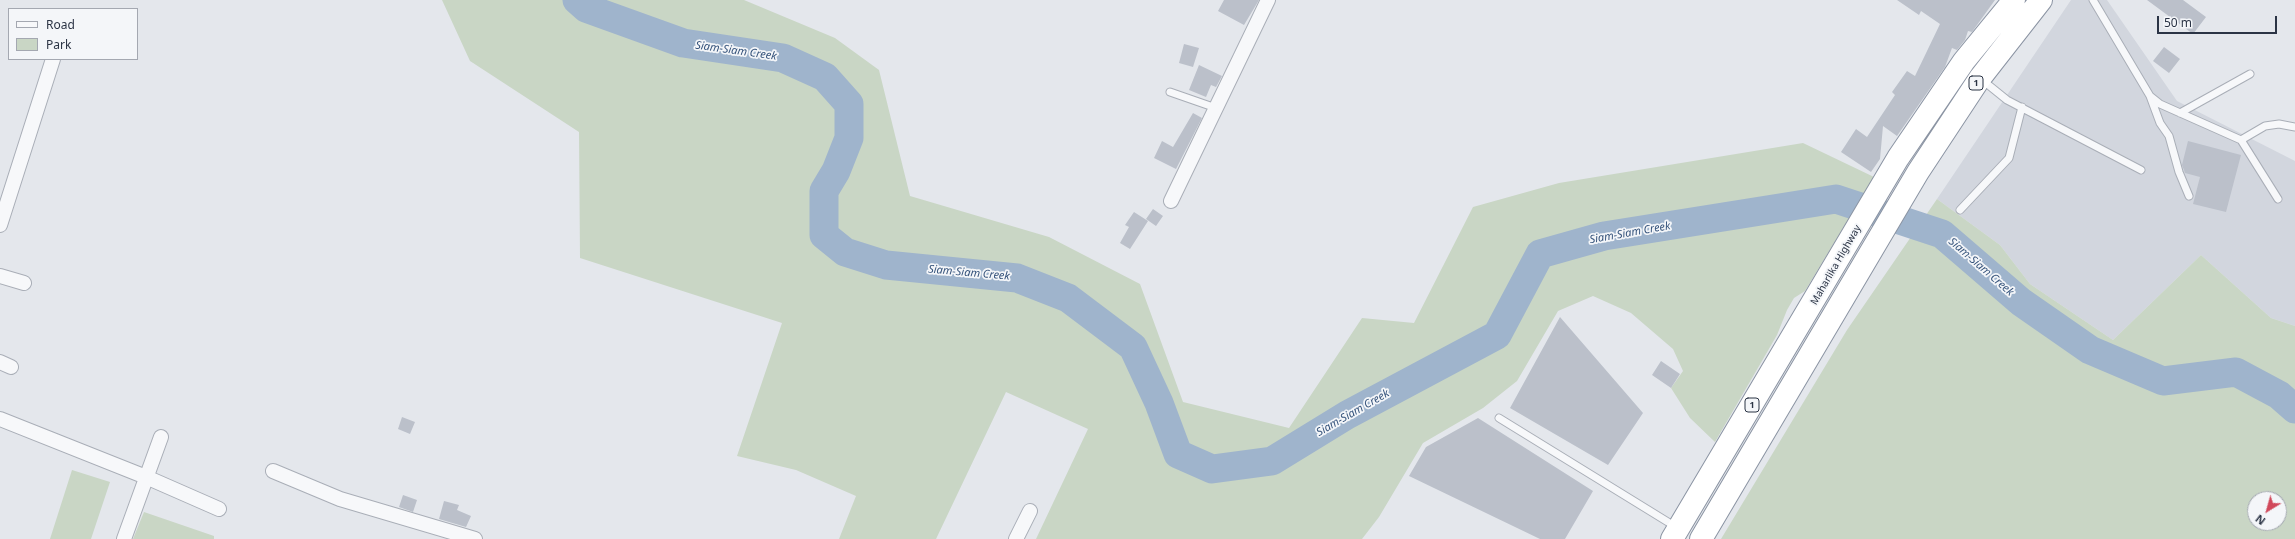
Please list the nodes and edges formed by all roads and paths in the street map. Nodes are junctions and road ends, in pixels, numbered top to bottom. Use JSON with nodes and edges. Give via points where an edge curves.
{"nodes":[{"id":1,"x":1268,"y":0,"type":"edge"},
{"id":2,"x":2014,"y":0,"type":"edge"},
{"id":3,"x":2041,"y":0,"type":"edge"},
{"id":4,"x":2093,"y":0,"type":"edge"},
{"id":5,"x":53,"y":60,"type":"edge"},
{"id":6,"x":2250,"y":74,"type":"dead end"},
{"id":7,"x":1980,"y":78,"type":"junction"},
{"id":8,"x":1170,"y":92,"type":"dead end"},
{"id":9,"x":2150,"y":96,"type":"junction"},
{"id":10,"x":2022,"y":107,"type":"junction"},
{"id":11,"x":1216,"y":108,"type":"junction"},
{"id":12,"x":2180,"y":113,"type":"junction"},
{"id":13,"x":2295,"y":127,"type":"edge"},
{"id":14,"x":2241,"y":140,"type":"junction"},
{"id":15,"x":2141,"y":170,"type":"dead end"},
{"id":16,"x":2189,"y":196,"type":"dead end"},
{"id":17,"x":2278,"y":199,"type":"dead end"},
{"id":18,"x":1171,"y":201,"type":"dead end"},
{"id":19,"x":1960,"y":210,"type":"dead end"},
{"id":20,"x":0,"y":225,"type":"edge"},
{"id":21,"x":0,"y":276,"type":"edge"},
{"id":22,"x":24,"y":283,"type":"dead end"},
{"id":23,"x":1499,"y":418,"type":"dead end"},
{"id":24,"x":0,"y":419,"type":"edge"},
{"id":25,"x":161,"y":437,"type":"dead end"},
{"id":26,"x":273,"y":471,"type":"dead end"},
{"id":27,"x":146,"y":477,"type":"junction"},
{"id":28,"x":219,"y":509,"type":"dead end"},
{"id":29,"x":1030,"y":511,"type":"dead end"},
{"id":30,"x":1675,"y":534,"type":"edge"},
{"id":31,"x":124,"y":539,"type":"edge"},
{"id":32,"x":475,"y":539,"type":"edge"},
{"id":33,"x":1016,"y":539,"type":"edge"},
{"id":34,"x":1701,"y":539,"type":"edge"}],
"edges":[{"from":1,"to":11,"type":"street"},
{"from":2,"to":30,"type":"highway","name":"Maharlika Highway","number":"1","via":[[1964,62],[1898,158]]},
{"from":3,"to":7,"type":"highway","number":"1"},
{"from":4,"to":9,"type":"lane"},
{"from":5,"to":20,"type":"street"},
{"from":6,"to":12,"type":"lane"},
{"from":7,"to":10,"type":"lane","via":[[2008,100]]},
{"from":7,"to":34,"type":"highway","number":"1","via":[[1918,172],[1850,284]]},
{"from":8,"to":11,"type":"lane"},
{"from":9,"to":12,"type":"lane","via":[[2160,104]]},
{"from":9,"to":16,"type":"lane","via":[[2160,123],[2169,136]]},
{"from":10,"to":15,"type":"lane"},
{"from":10,"to":19,"type":"lane","via":[[2009,158]]},
{"from":11,"to":18,"type":"street"},
{"from":12,"to":14,"type":"lane"},
{"from":13,"to":14,"type":"lane","via":[[2279,124],[2265,126]]},
{"from":14,"to":17,"type":"lane"},
{"from":21,"to":22,"type":"street"},
{"from":23,"to":30,"type":"lane"},
{"from":24,"to":27,"type":"street"},
{"from":25,"to":27,"type":"street"},
{"from":26,"to":32,"type":"street","via":[[340,498]]},
{"from":27,"to":28,"type":"street"},
{"from":27,"to":31,"type":"street"},
{"from":29,"to":33,"type":"street"}]}
